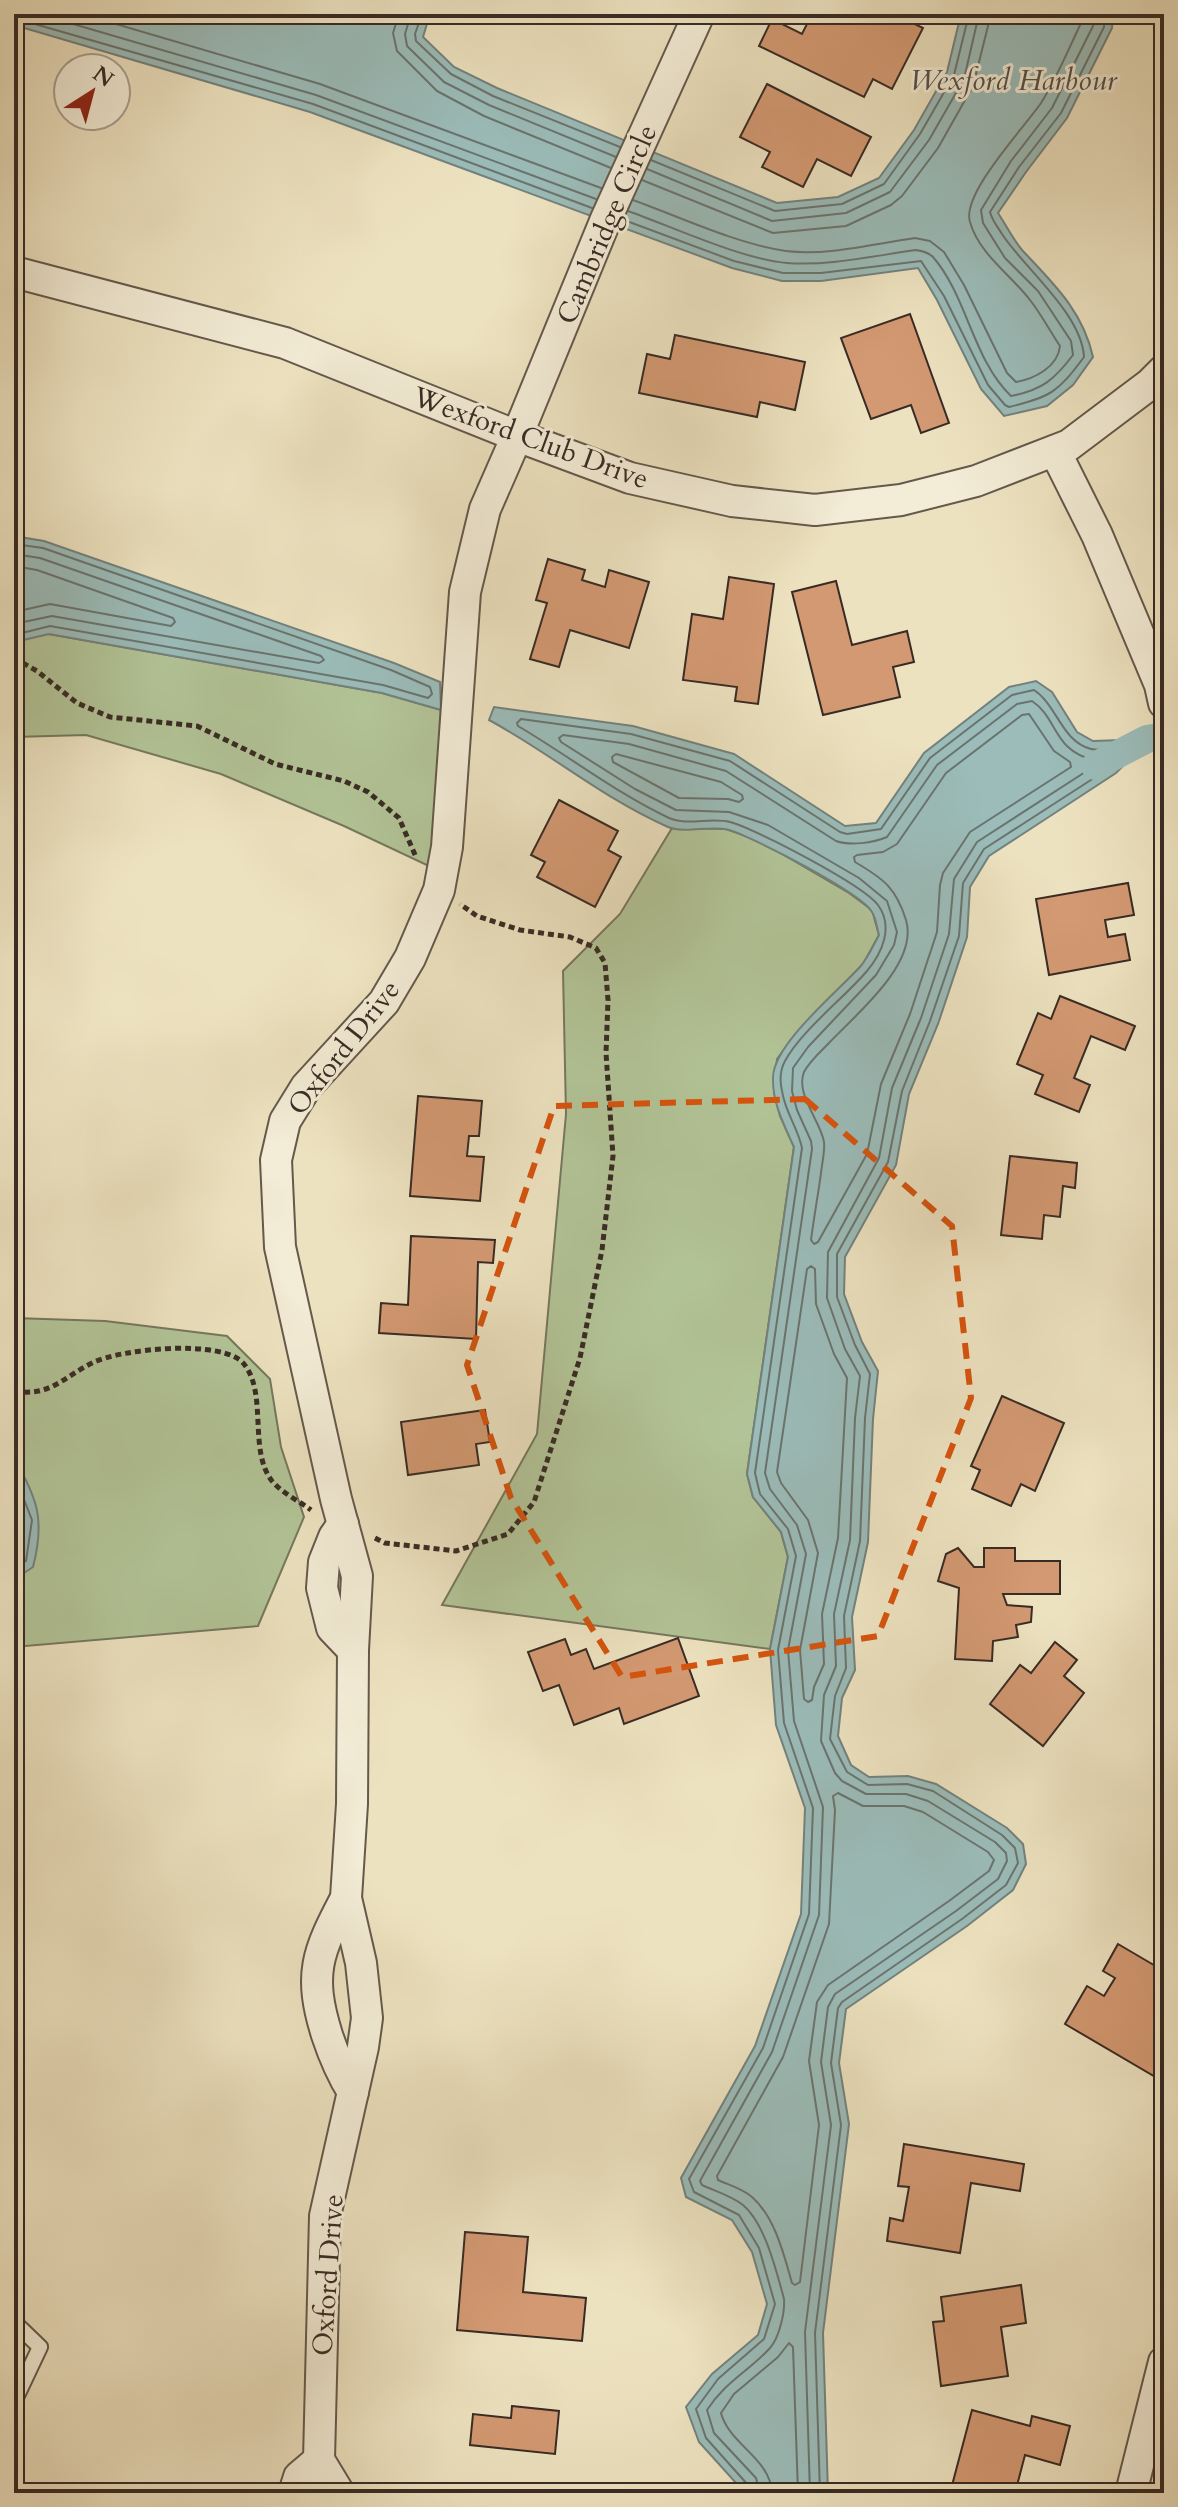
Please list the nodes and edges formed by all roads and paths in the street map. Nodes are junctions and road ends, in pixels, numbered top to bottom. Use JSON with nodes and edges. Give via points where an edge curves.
{"nodes":[{"id":1,"x":699,"y":14,"type":"edge"},
{"id":2,"x":14,"y":272,"type":"edge"},
{"id":3,"x":1164,"y":370,"type":"edge"},
{"id":4,"x":517,"y":436,"type":"junction"},
{"id":5,"x":1055,"y":451,"type":"junction"},
{"id":6,"x":14,"y":658,"type":"edge"},
{"id":7,"x":1164,"y":703,"type":"edge"},
{"id":8,"x":439,"y":890,"type":"junction"},
{"id":9,"x":14,"y":1391,"type":"edge"},
{"id":10,"x":343,"y":1524,"type":"junction"},
{"id":11,"x":346,"y":1898,"type":"junction"},
{"id":12,"x":353,"y":2092,"type":"junction"},
{"id":13,"x":14,"y":2322,"type":"edge"},
{"id":14,"x":1164,"y":2362,"type":"edge"},
{"id":15,"x":14,"y":2402,"type":"edge"},
{"id":16,"x":319,"y":2460,"type":"junction"},
{"id":17,"x":294,"y":2493,"type":"edge"},
{"id":18,"x":339,"y":2493,"type":"edge"},
{"id":19,"x":1131,"y":2493,"type":"edge"}],
"edges":[{"from":1,"to":4,"type":"street","name":"Cambridge Circle"},
{"from":2,"to":4,"type":"street","name":"Wexford Club Drive","via":[[285,343]]},
{"from":3,"to":5,"type":"street","name":"Wexford Club Drive"},
{"from":4,"to":5,"type":"street","name":"Wexford Club Drive","via":[[630,478],[732,501],[815,510],[901,500],[976,481]]},
{"from":4,"to":8,"type":"street","name":"Oxford Drive","via":[[485,509],[465,592],[447,847]]},
{"from":5,"to":7,"type":"street","via":[[1097,535]]},
{"from":6,"to":8,"type":"path","via":[[77,703],[110,717],[197,726],[275,764],[368,792],[399,818],[425,877]]},
{"from":8,"to":10,"type":"street","name":"Oxford Drive","via":[[384,1002],[306,1087],[285,1121],[276,1160],[280,1247]]},
{"from":8,"to":10,"type":"path","via":[[477,916],[596,948],[605,963],[613,1156],[602,1250],[580,1358],[555,1440],[534,1502],[508,1534],[456,1551],[385,1543]]},
{"from":9,"to":10,"type":"path","via":[[46,1390],[93,1362],[120,1355],[211,1349],[238,1357],[252,1375],[261,1454],[271,1480],[322,1517]]},
{"from":10,"to":11,"type":"street","name":"Oxford Drive","via":[[357,1576]]},
{"from":11,"to":12,"type":"street","name":"Oxford Drive","via":[[367,2018]]},
{"from":11,"to":12,"type":"street","name":"Oxford Drive","via":[[322,1949],[315,1982],[338,2068]]},
{"from":12,"to":16,"type":"street","name":"Oxford Drive","via":[[325,2216]]},
{"from":13,"to":15,"type":"lane","via":[[40,2347]]},
{"from":14,"to":19,"type":"street"},
{"from":16,"to":17,"type":"street","via":[[299,2477]]},
{"from":16,"to":18,"type":"street"}]}
